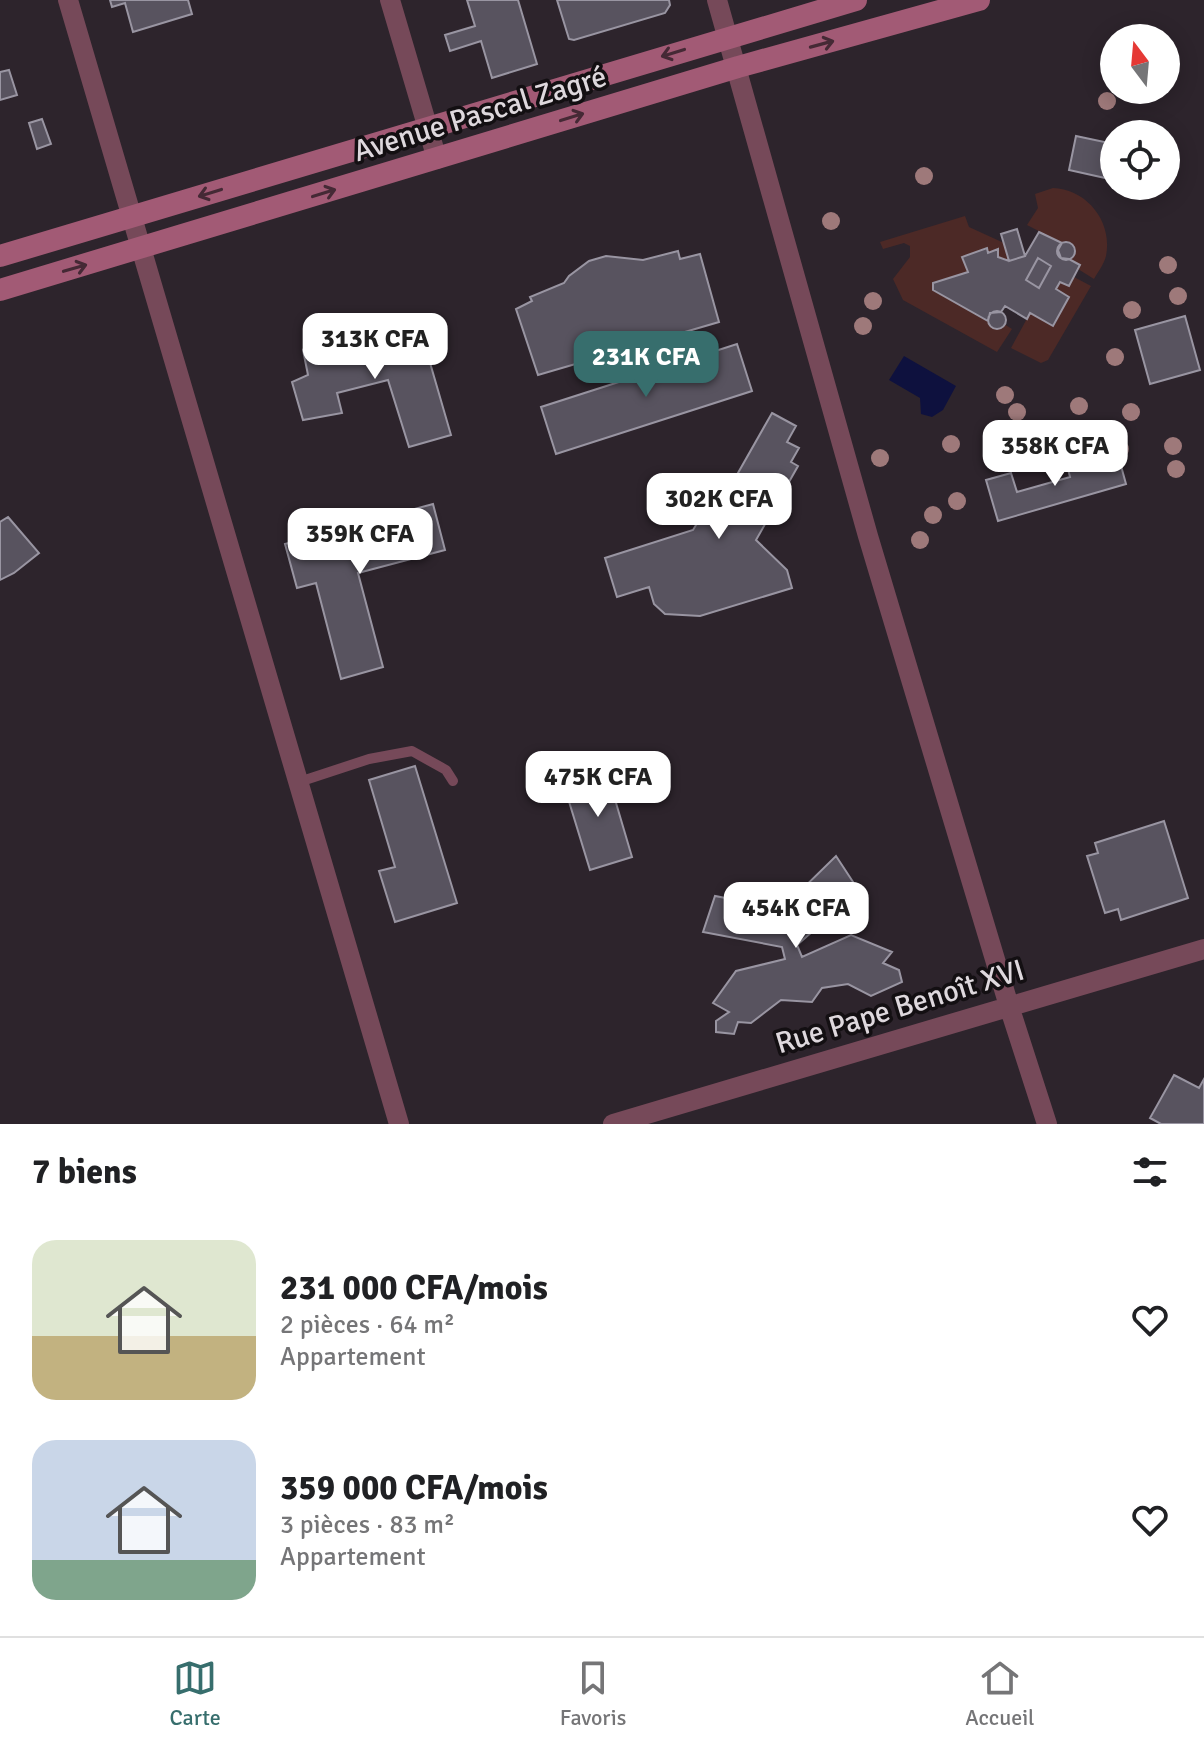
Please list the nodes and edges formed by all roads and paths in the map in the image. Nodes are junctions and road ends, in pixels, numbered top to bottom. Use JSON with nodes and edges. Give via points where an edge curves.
{"nodes":[{"id":1,"x":68,"y":0,"type":"edge"},
{"id":2,"x":390,"y":0,"type":"edge"},
{"id":3,"x":717,"y":0,"type":"edge"},
{"id":4,"x":856,"y":0,"type":"edge"},
{"id":5,"x":979,"y":0,"type":"edge"},
{"id":6,"x":728,"y":36,"type":"junction"},
{"id":7,"x":738,"y":67,"type":"junction"},
{"id":8,"x":428,"y":128,"type":"junction"},
{"id":9,"x":437,"y":159,"type":"junction"},
{"id":10,"x":132,"y":217,"type":"junction"},
{"id":11,"x":141,"y":249,"type":"junction"},
{"id":12,"x":0,"y":256,"type":"edge"},
{"id":13,"x":0,"y":290,"type":"edge"},
{"id":14,"x":453,"y":781,"type":"dead end"},
{"id":15,"x":299,"y":782,"type":"junction"},
{"id":16,"x":1204,"y":949,"type":"edge"},
{"id":17,"x":1009,"y":1006,"type":"junction"},
{"id":18,"x":399,"y":1124,"type":"edge"},
{"id":19,"x":613,"y":1124,"type":"edge"},
{"id":20,"x":1047,"y":1124,"type":"edge"}],
"edges":[{"from":1,"to":10,"type":"street"},
{"from":2,"to":8,"type":"street"},
{"from":3,"to":6,"type":"street"},
{"from":4,"to":6,"type":"main road","name":"Avenue Pascal Zagré"},
{"from":7,"to":5,"type":"main road","name":"Avenue Pascal Zagré","one_way":true},
{"from":6,"to":7,"type":"street"},
{"from":6,"to":8,"type":"main road","name":"Avenue Pascal Zagré","one_way":true},
{"from":9,"to":7,"type":"main road","name":"Avenue Pascal Zagré","one_way":true},
{"from":7,"to":17,"type":"street","via":[[868,536]]},
{"from":8,"to":9,"type":"street"},
{"from":8,"to":10,"type":"main road","name":"Avenue Pascal Zagré","one_way":true},
{"from":11,"to":9,"type":"main road","name":"Avenue Pascal Zagré","one_way":true},
{"from":10,"to":11,"type":"street"},
{"from":10,"to":12,"type":"main road","name":"Avenue Pascal Zagré"},
{"from":13,"to":11,"type":"main road","name":"Avenue Pascal Zagré","one_way":true},
{"from":11,"to":15,"type":"street"},
{"from":14,"to":15,"type":"lane","via":[[446,770],[412,751]]},
{"from":15,"to":18,"type":"street"},
{"from":16,"to":17,"type":"street","name":"Rue Pape Benoît XVI"},
{"from":17,"to":19,"type":"street","name":"Rue Pape Benoît XVI"},
{"from":17,"to":20,"type":"street"}]}
